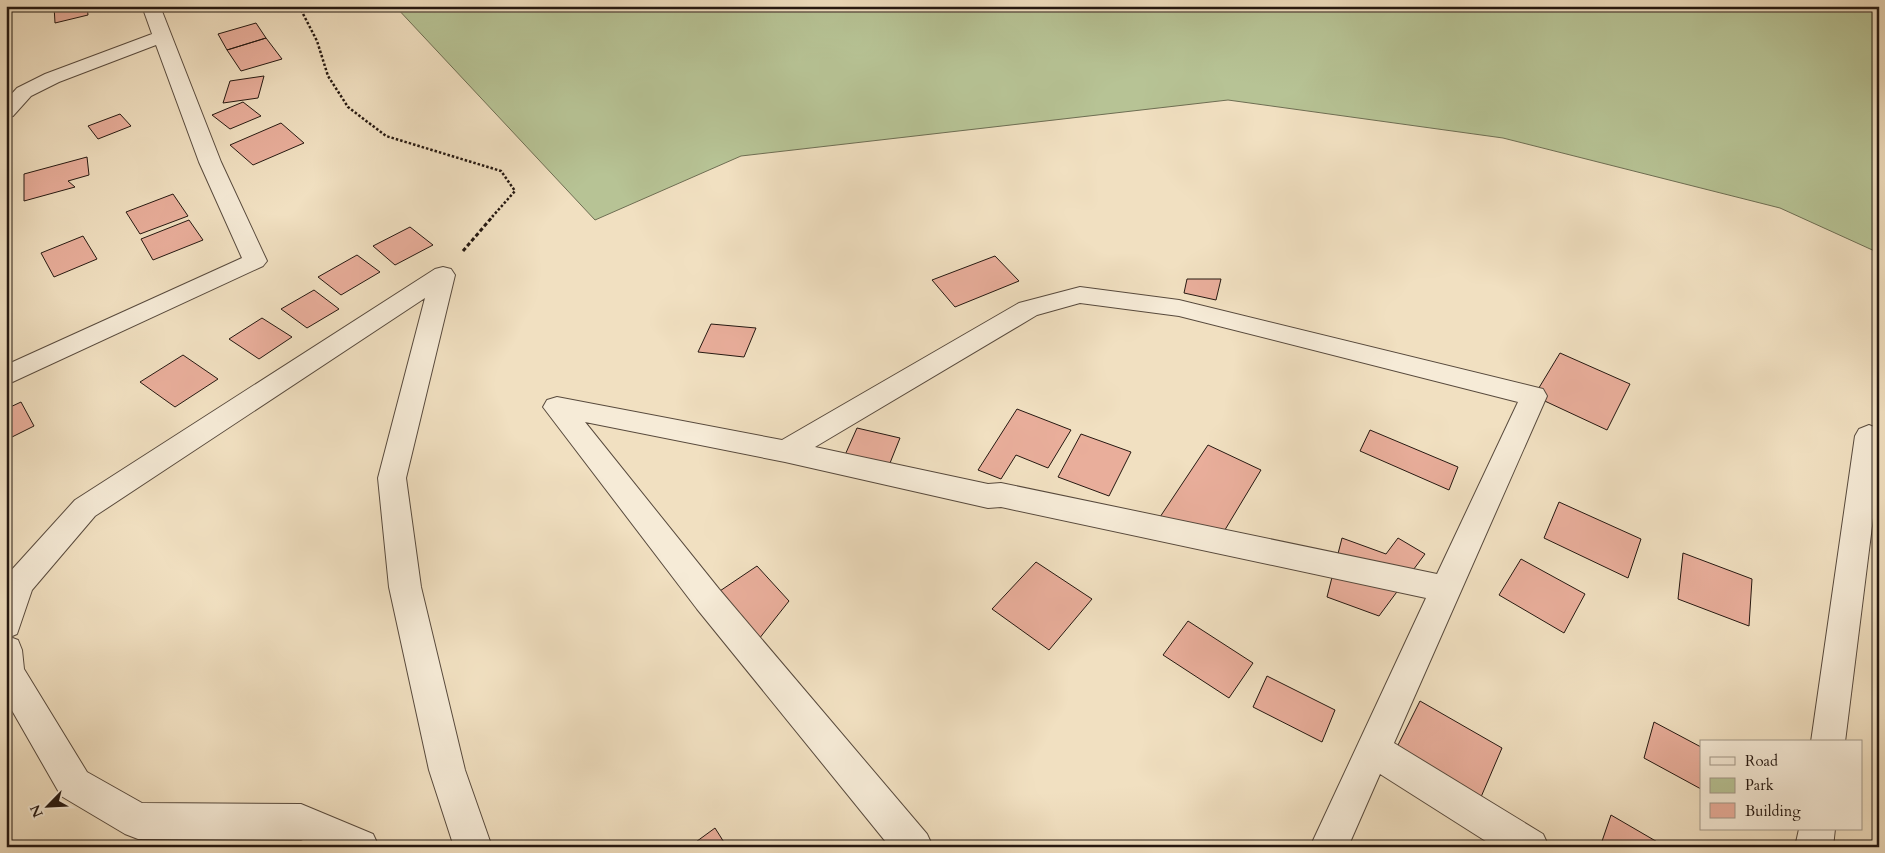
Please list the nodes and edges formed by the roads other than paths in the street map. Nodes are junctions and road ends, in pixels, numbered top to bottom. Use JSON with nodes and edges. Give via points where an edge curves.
{"nodes":[{"id":1,"x":151,"y":6,"type":"edge"},
{"id":2,"x":163,"y":36,"type":"junction"},
{"id":3,"x":6,"y":112,"type":"edge"},
{"id":4,"x":6,"y":376,"type":"edge"},
{"id":5,"x":1869,"y":436,"type":"dead end"},
{"id":6,"x":785,"y":451,"type":"junction"},
{"id":7,"x":12,"y":586,"type":"edge"},
{"id":8,"x":1446,"y":589,"type":"junction"},
{"id":9,"x":6,"y":624,"type":"edge"},
{"id":10,"x":6,"y":650,"type":"edge"},
{"id":11,"x":1828,"y":740,"type":"edge"},
{"id":12,"x":1373,"y":750,"type":"junction"},
{"id":13,"x":1817,"y":830,"type":"edge"},
{"id":14,"x":360,"y":847,"type":"edge"},
{"id":15,"x":473,"y":847,"type":"edge"},
{"id":16,"x":914,"y":847,"type":"edge"},
{"id":17,"x":1329,"y":847,"type":"edge"},
{"id":18,"x":1530,"y":847,"type":"edge"},
{"id":19,"x":1814,"y":847,"type":"edge"}],
"edges":[{"from":1,"to":2,"type":"street"},
{"from":2,"to":3,"type":"street","via":[[52,78],[24,92]]},
{"from":2,"to":4,"type":"street","via":[[210,162],[255,261]]},
{"from":5,"to":11,"type":"street"},
{"from":6,"to":8,"type":"street","via":[[988,496],[1001,495]]},
{"from":6,"to":8,"type":"street","via":[[1028,308],[1080,295],[1179,308],[1534,396]]},
{"from":6,"to":16,"type":"street","via":[[558,408],[708,599]]},
{"from":7,"to":9,"type":"street"},
{"from":7,"to":15,"type":"street","via":[[85,508],[443,275],[392,478],[405,587],[447,770]]},
{"from":8,"to":12,"type":"street"},
{"from":10,"to":14,"type":"street","via":[[8,672],[74,784],[138,821],[301,822]]},
{"from":12,"to":17,"type":"street"},
{"from":12,"to":18,"type":"street"},
{"from":13,"to":19,"type":"street"}]}
